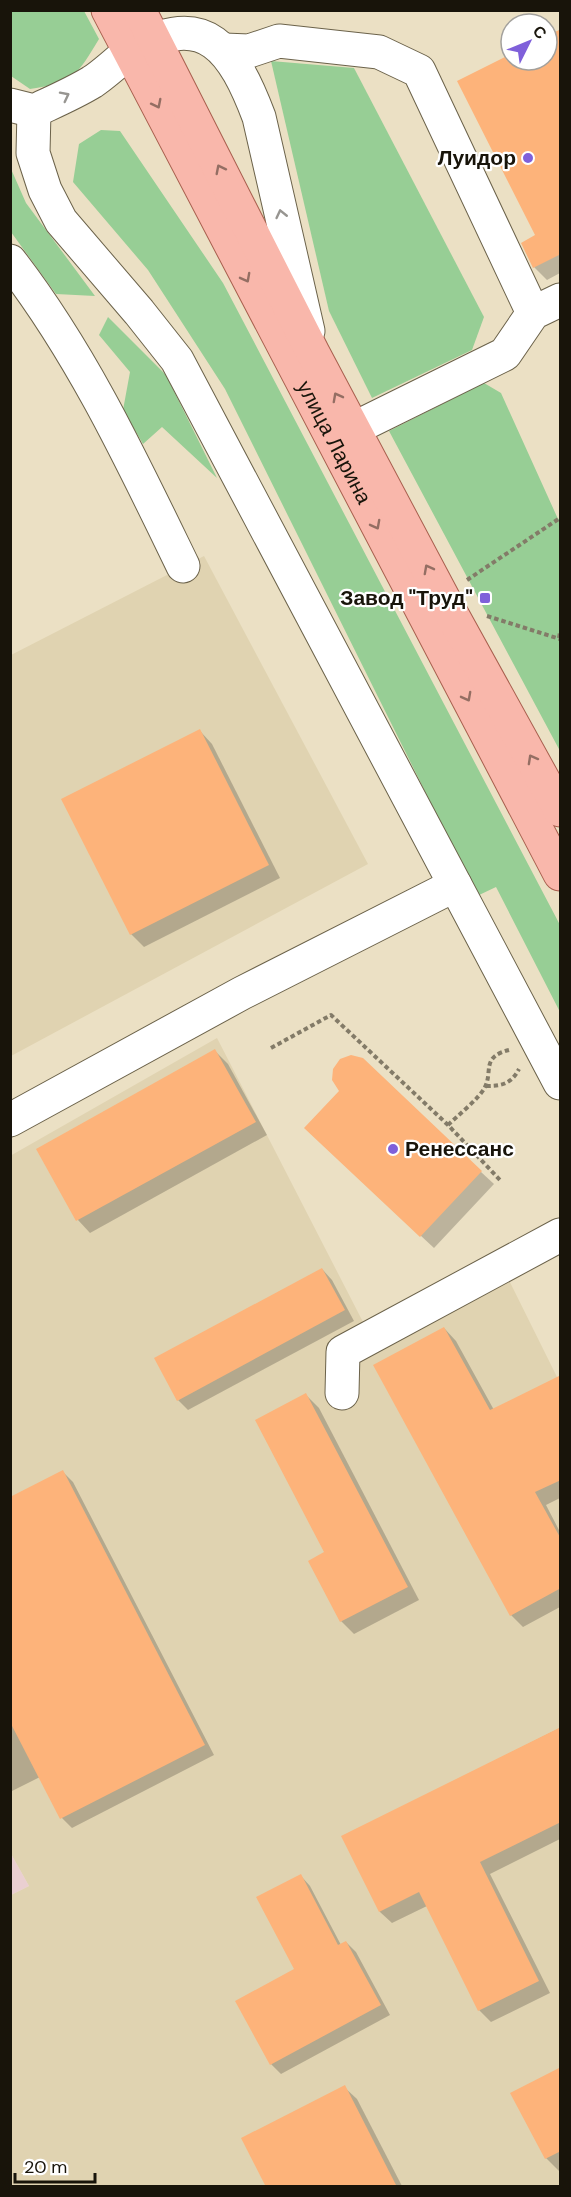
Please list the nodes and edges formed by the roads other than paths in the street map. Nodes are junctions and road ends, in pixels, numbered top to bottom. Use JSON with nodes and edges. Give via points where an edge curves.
{"nodes":[{"id":1,"x":108,"y":10,"type":"edge"},
{"id":2,"x":139,"y":10,"type":"edge"},
{"id":3,"x":142,"y":46,"type":"junction"},
{"id":4,"x":224,"y":50,"type":"junction"},
{"id":5,"x":22,"y":108,"type":"edge"},
{"id":6,"x":10,"y":261,"type":"edge"},
{"id":7,"x":547,"y":307,"type":"edge"},
{"id":8,"x":313,"y":353,"type":"junction"},
{"id":9,"x":354,"y":429,"type":"junction"},
{"id":10,"x":183,"y":566,"type":"dead end"},
{"id":11,"x":561,"y":810,"type":"edge"},
{"id":12,"x":561,"y":874,"type":"edge"},
{"id":13,"x":455,"y":885,"type":"junction"},
{"id":14,"x":561,"y":1083,"type":"edge"},
{"id":15,"x":10,"y":1120,"type":"edge"},
{"id":16,"x":561,"y":1235,"type":"edge"},
{"id":17,"x":342,"y":1393,"type":"dead end"}],
"edges":[{"from":1,"to":3,"type":"main road","name":"улица Ларина"},
{"from":2,"to":3,"type":"main road","name":"улица Ларина"},
{"from":3,"to":4,"type":"street","via":[[189,33],[208,38]]},
{"from":5,"to":3,"type":"street","one_way":true,"via":[[91,82]]},
{"from":8,"to":3,"type":"main road","name":"улица Ларина","one_way":true},
{"from":3,"to":12,"type":"main road","name":"улица Ларина","one_way":true,"via":[[244,275]]},
{"from":4,"to":7,"type":"street","via":[[249,51],[279,40],[379,52],[419,70]]},
{"from":8,"to":4,"type":"street","one_way":true,"via":[[259,117],[246,83]]},
{"from":5,"to":13,"type":"street","via":[[45,190],[60,221],[177,360]]},
{"from":6,"to":10,"type":"street","via":[[43,303],[119,436]]},
{"from":7,"to":9,"type":"street","via":[[505,354]]},
{"from":9,"to":8,"type":"main road","name":"улица Ларина","one_way":true},
{"from":11,"to":9,"type":"main road","name":"улица Ларина","one_way":true},
{"from":13,"to":14,"type":"street"},
{"from":13,"to":15,"type":"street","via":[[243,993]]},
{"from":16,"to":17,"type":"street","via":[[343,1352]]}]}
